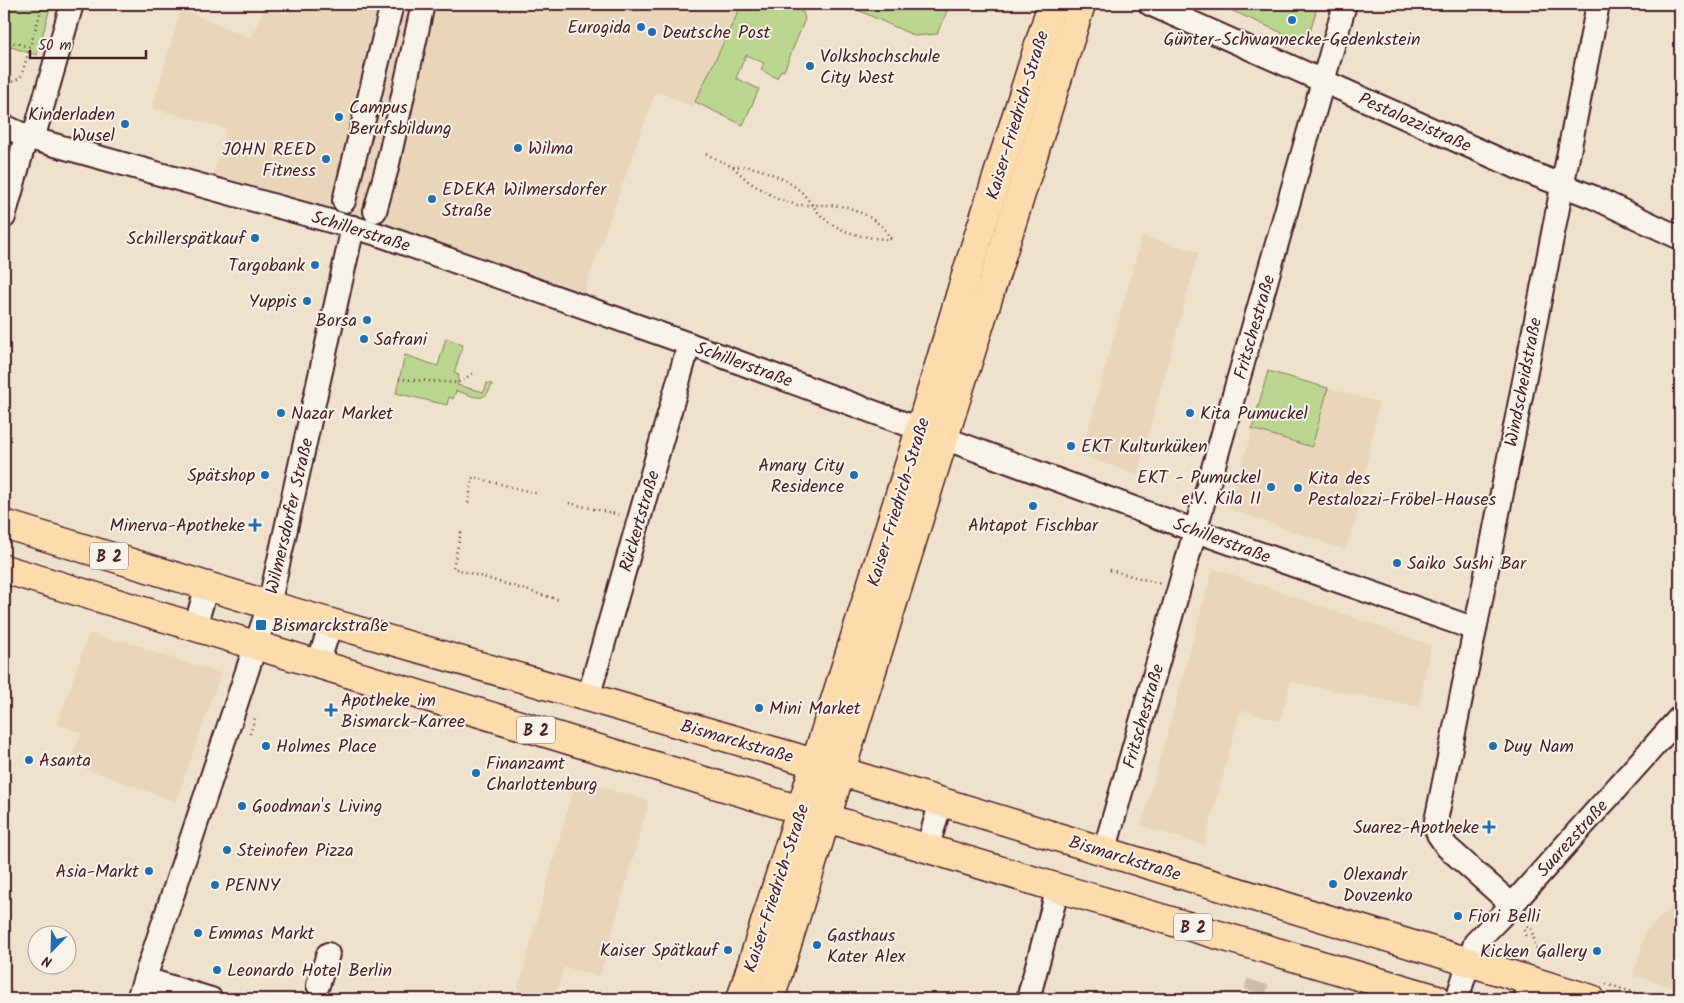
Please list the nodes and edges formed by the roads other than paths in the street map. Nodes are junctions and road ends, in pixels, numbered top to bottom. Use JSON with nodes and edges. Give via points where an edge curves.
{"nodes":[{"id":1,"x":72,"y":4,"type":"edge"},
{"id":2,"x":392,"y":4,"type":"edge"},
{"id":3,"x":423,"y":4,"type":"edge"},
{"id":4,"x":1052,"y":4,"type":"edge"},
{"id":5,"x":1081,"y":4,"type":"edge"},
{"id":6,"x":1150,"y":4,"type":"edge"},
{"id":7,"x":1345,"y":4,"type":"edge"},
{"id":8,"x":1598,"y":4,"type":"edge"},
{"id":9,"x":1172,"y":8,"type":"edge"},
{"id":10,"x":1323,"y":80,"type":"junction"},
{"id":11,"x":4,"y":126,"type":"edge"},
{"id":12,"x":29,"y":138,"type":"junction"},
{"id":13,"x":355,"y":158,"type":"junction"},
{"id":14,"x":391,"y":169,"type":"junction"},
{"id":15,"x":1563,"y":186,"type":"junction"},
{"id":16,"x":344,"y":201,"type":"dead end"},
{"id":17,"x":375,"y":211,"type":"dead end"},
{"id":18,"x":4,"y":217,"type":"edge"},
{"id":19,"x":353,"y":227,"type":"junction"},
{"id":20,"x":1680,"y":238,"type":"edge"},
{"id":21,"x":689,"y":344,"type":"junction"},
{"id":22,"x":932,"y":433,"type":"junction"},
{"id":23,"x":4,"y":524,"type":"edge"},
{"id":24,"x":1196,"y":531,"type":"junction"},
{"id":25,"x":4,"y":569,"type":"edge"},
{"id":26,"x":207,"y":586,"type":"junction"},
{"id":27,"x":269,"y":605,"type":"junction"},
{"id":28,"x":331,"y":623,"type":"junction"},
{"id":29,"x":195,"y":626,"type":"junction"},
{"id":30,"x":1475,"y":630,"type":"junction"},
{"id":31,"x":255,"y":645,"type":"junction"},
{"id":32,"x":318,"y":664,"type":"junction"},
{"id":33,"x":588,"y":698,"type":"junction"},
{"id":34,"x":1680,"y":717,"type":"edge"},
{"id":35,"x":828,"y":768,"type":"junction"},
{"id":36,"x":941,"y":802,"type":"junction"},
{"id":37,"x":801,"y":810,"type":"junction"},
{"id":38,"x":826,"y":818,"type":"junction"},
{"id":39,"x":927,"y":849,"type":"junction"},
{"id":40,"x":1104,"y":852,"type":"junction"},
{"id":41,"x":1058,"y":888,"type":"junction"},
{"id":42,"x":1512,"y":905,"type":"junction"},
{"id":43,"x":328,"y":954,"type":"dead end"},
{"id":44,"x":1469,"y":962,"type":"junction"},
{"id":45,"x":318,"y":985,"type":"dead end"},
{"id":46,"x":142,"y":989,"type":"edge"},
{"id":47,"x":1528,"y":990,"type":"edge"},
{"id":48,"x":211,"y":999,"type":"edge"},
{"id":49,"x":741,"y":999,"type":"edge"},
{"id":50,"x":770,"y":999,"type":"edge"},
{"id":51,"x":1028,"y":999,"type":"edge"},
{"id":52,"x":1437,"y":999,"type":"edge"},
{"id":53,"x":1457,"y":999,"type":"edge"},
{"id":54,"x":1591,"y":999,"type":"edge"}],
"edges":[{"from":1,"to":12,"type":"street"},
{"from":2,"to":13,"type":"street"},
{"from":3,"to":14,"type":"street"},
{"from":4,"to":22,"type":"main road","name":"Kaiser-Friedrich-Straße","via":[[968,269]]},
{"from":5,"to":22,"type":"main road","name":"Kaiser-Friedrich-Straße"},
{"from":6,"to":9,"type":"street","name":"Pestalozzistraße"},
{"from":7,"to":10,"type":"street","name":"Fritschestraße"},
{"from":8,"to":15,"type":"street","name":"Windscheidstraße"},
{"from":9,"to":10,"type":"street","name":"Pestalozzistraße"},
{"from":10,"to":15,"type":"street","name":"Pestalozzistraße"},
{"from":10,"to":24,"type":"street","name":"Fritschestraße"},
{"from":11,"to":12,"type":"street","name":"Schillerstraße"},
{"from":12,"to":18,"type":"street"},
{"from":12,"to":19,"type":"street","name":"Schillerstraße"},
{"from":13,"to":14,"type":"street"},
{"from":13,"to":16,"type":"street"},
{"from":14,"to":17,"type":"street"},
{"from":15,"to":20,"type":"street","name":"Pestalozzistraße"},
{"from":15,"to":30,"type":"street","name":"Windscheidstraße"},
{"from":19,"to":21,"type":"street","name":"Schillerstraße"},
{"from":19,"to":27,"type":"street","name":"Wilmersdorfer Straße"},
{"from":21,"to":22,"type":"street","name":"Schillerstraße"},
{"from":21,"to":33,"type":"street","name":"Rückertstraße"},
{"from":22,"to":24,"type":"street","name":"Schillerstraße"},
{"from":22,"to":35,"type":"main road","name":"Kaiser-Friedrich-Straße"},
{"from":23,"to":26,"type":"main road","name":"Bismarckstraße","number":"B 2"},
{"from":24,"to":30,"type":"street","name":"Schillerstraße"},
{"from":24,"to":40,"type":"street","name":"Fritschestraße"},
{"from":25,"to":29,"type":"main road","number":"B 2"},
{"from":26,"to":27,"type":"main road","name":"Bismarckstraße","number":"B 2"},
{"from":26,"to":29,"type":"street"},
{"from":27,"to":28,"type":"main road","name":"Bismarckstraße","number":"B 2"},
{"from":27,"to":31,"type":"street","name":"Wilmersdorfer Straße"},
{"from":28,"to":32,"type":"street"},
{"from":28,"to":33,"type":"main road","name":"Bismarckstraße","number":"B 2"},
{"from":29,"to":31,"type":"main road","number":"B 2"},
{"from":30,"to":42,"type":"street","name":"Windscheidstraße","via":[[1435,826],[1447,847]]},
{"from":31,"to":32,"type":"main road","number":"B 2"},
{"from":31,"to":46,"type":"street","name":"Wilmersdorfer Straße"},
{"from":32,"to":37,"type":"main road","number":"B 2"},
{"from":33,"to":35,"type":"main road","name":"Bismarckstraße","number":"B 2"},
{"from":34,"to":42,"type":"street","name":"Suarezstraße"},
{"from":35,"to":36,"type":"main road","name":"Bismarckstraße","number":"B 2"},
{"from":35,"to":37,"type":"main road","name":"Kaiser-Friedrich-Straße"},
{"from":35,"to":38,"type":"main road","name":"Kaiser-Friedrich-Straße"},
{"from":36,"to":39,"type":"street"},
{"from":36,"to":40,"type":"main road","name":"Bismarckstraße","number":"B 2"},
{"from":37,"to":38,"type":"main road","number":"B 2"},
{"from":37,"to":49,"type":"main road","name":"Kaiser-Friedrich-Straße"},
{"from":38,"to":39,"type":"main road","number":"B 2"},
{"from":38,"to":50,"type":"main road","name":"Kaiser-Friedrich-Straße"},
{"from":39,"to":41,"type":"main road","number":"B 2"},
{"from":40,"to":44,"type":"main road","name":"Bismarckstraße","number":"B 2"},
{"from":41,"to":51,"type":"street"},
{"from":41,"to":52,"type":"main road","number":"B 2"},
{"from":42,"to":44,"type":"street","name":"Suarezstraße","via":[[1475,943]]},
{"from":43,"to":45,"type":"street"},
{"from":44,"to":47,"type":"main road","number":"B 2"},
{"from":44,"to":53,"type":"street","name":"Suarezstraße"},
{"from":46,"to":48,"type":"street"},
{"from":47,"to":54,"type":"main road","number":"B 2"}]}
